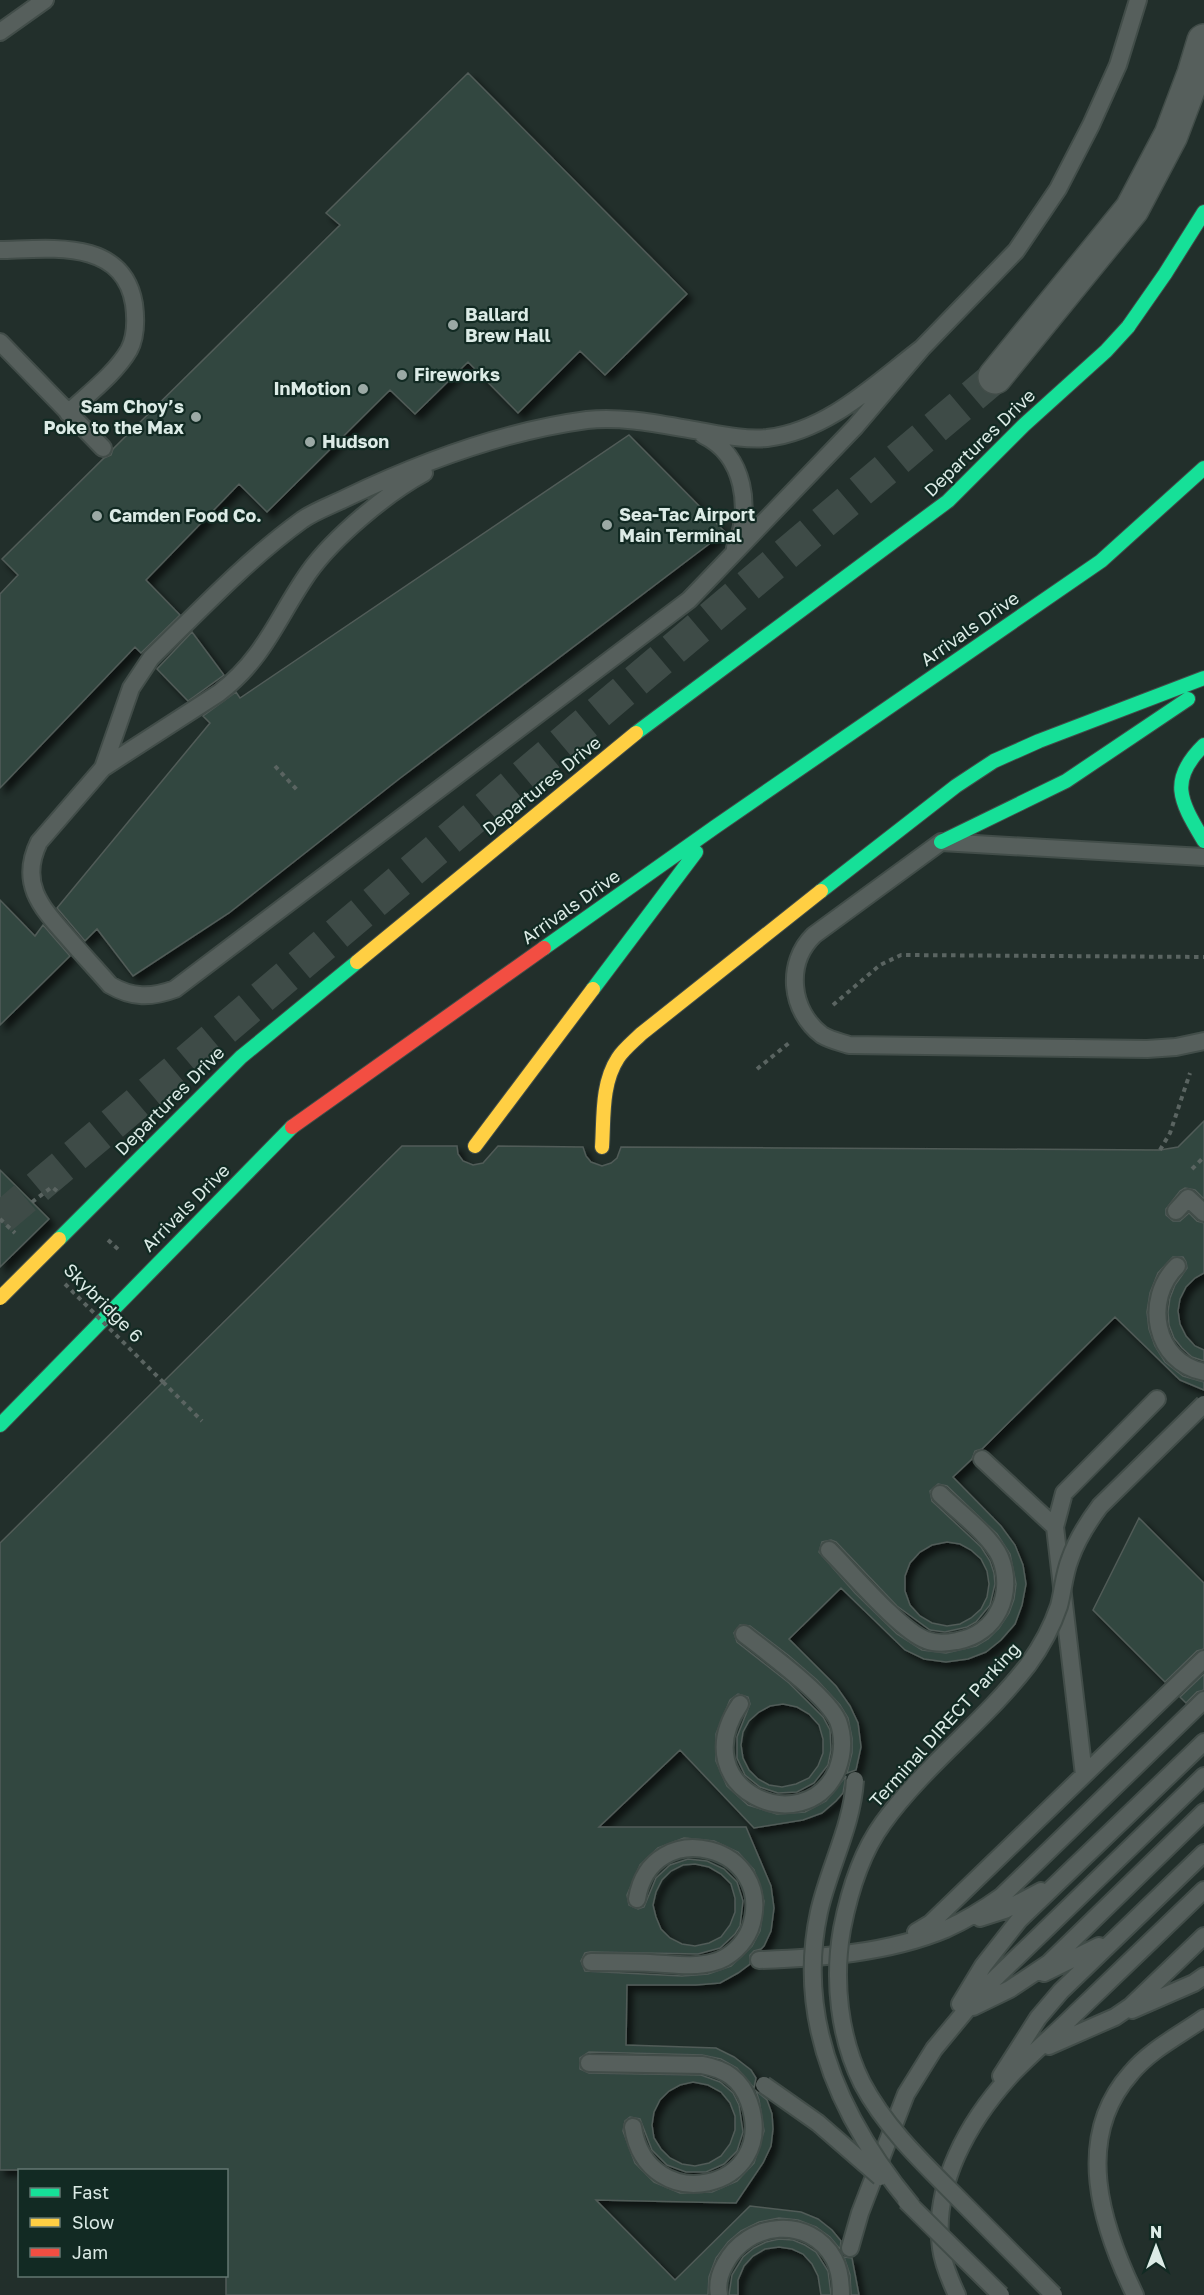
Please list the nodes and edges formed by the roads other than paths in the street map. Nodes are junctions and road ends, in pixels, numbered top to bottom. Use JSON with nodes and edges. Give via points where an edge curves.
{"nodes":[{"id":1,"x":45,"y":0,"type":"edge"},
{"id":2,"x":1138,"y":0,"type":"edge"},
{"id":3,"x":0,"y":32,"type":"edge"},
{"id":4,"x":1204,"y":41,"type":"edge"},
{"id":5,"x":1204,"y":212,"type":"edge"},
{"id":6,"x":0,"y":250,"type":"edge"},
{"id":7,"x":0,"y":342,"type":"edge"},
{"id":8,"x":922,"y":348,"type":"junction"},
{"id":9,"x":995,"y":377,"type":"tunnel mouth"},
{"id":10,"x":68,"y":413,"type":"junction"},
{"id":11,"x":692,"y":430,"type":"junction"},
{"id":12,"x":103,"y":448,"type":"dead end"},
{"id":13,"x":473,"y":448,"type":"junction"},
{"id":14,"x":1204,"y":468,"type":"edge"},
{"id":15,"x":725,"y":563,"type":"junction"},
{"id":16,"x":1204,"y":678,"type":"edge"},
{"id":17,"x":1204,"y":688,"type":"edge"},
{"id":18,"x":1204,"y":745,"type":"edge"},
{"id":19,"x":103,"y":768,"type":"junction"},
{"id":20,"x":715,"y":827,"type":"junction"},
{"id":21,"x":1204,"y":841,"type":"edge"},
{"id":22,"x":941,"y":842,"type":"junction"},
{"id":23,"x":1204,"y":857,"type":"edge"},
{"id":24,"x":1203,"y":1042,"type":"edge"},
{"id":25,"x":475,"y":1146,"type":"dead end"},
{"id":26,"x":602,"y":1147,"type":"dead end"},
{"id":27,"x":1176,"y":1211,"type":"dead end"},
{"id":28,"x":1204,"y":1213,"type":"edge"},
{"id":29,"x":1177,"y":1266,"type":"dead end"},
{"id":30,"x":0,"y":1298,"type":"edge"},
{"id":31,"x":1204,"y":1372,"type":"edge"},
{"id":32,"x":1157,"y":1399,"type":"dead end"},
{"id":33,"x":1204,"y":1404,"type":"edge"},
{"id":34,"x":0,"y":1425,"type":"edge"},
{"id":35,"x":982,"y":1459,"type":"dead end"},
{"id":36,"x":940,"y":1494,"type":"dead end"},
{"id":37,"x":1055,"y":1527,"type":"junction"},
{"id":38,"x":829,"y":1550,"type":"dead end"},
{"id":39,"x":744,"y":1634,"type":"dead end"},
{"id":40,"x":1204,"y":1659,"type":"edge"},
{"id":41,"x":1204,"y":1700,"type":"edge"},
{"id":42,"x":740,"y":1704,"type":"dead end"},
{"id":43,"x":1204,"y":1742,"type":"edge"},
{"id":44,"x":1084,"y":1775,"type":"junction"},
{"id":45,"x":1204,"y":1776,"type":"edge"},
{"id":46,"x":855,"y":1780,"type":"dead end"},
{"id":47,"x":1204,"y":1812,"type":"edge"},
{"id":48,"x":1204,"y":1853,"type":"edge"},
{"id":49,"x":1076,"y":1866,"type":"junction"},
{"id":50,"x":1204,"y":1890,"type":"edge"},
{"id":51,"x":637,"y":1899,"type":"dead end"},
{"id":52,"x":1130,"y":1924,"type":"junction"},
{"id":53,"x":944,"y":1929,"type":"junction"},
{"id":54,"x":1204,"y":1936,"type":"edge"},
{"id":55,"x":885,"y":1946,"type":"junction"},
{"id":56,"x":759,"y":1960,"type":"dead end"},
{"id":57,"x":591,"y":1962,"type":"dead end"},
{"id":58,"x":1204,"y":1976,"type":"edge"},
{"id":59,"x":1010,"y":1989,"type":"junction"},
{"id":60,"x":1115,"y":2017,"type":"junction"},
{"id":61,"x":1204,"y":2018,"type":"edge"},
{"id":62,"x":958,"y":2020,"type":"junction"},
{"id":63,"x":1204,"y":2034,"type":"edge"},
{"id":64,"x":934,"y":2049,"type":"junction"},
{"id":65,"x":1149,"y":2056,"type":"junction"},
{"id":66,"x":1031,"y":2057,"type":"junction"},
{"id":67,"x":590,"y":2063,"type":"dead end"},
{"id":68,"x":764,"y":2085,"type":"dead end"},
{"id":69,"x":977,"y":2119,"type":"junction"},
{"id":70,"x":633,"y":2127,"type":"dead end"},
{"id":71,"x":912,"y":2206,"type":"junction"},
{"id":72,"x":850,"y":2248,"type":"dead end"},
{"id":73,"x":719,"y":2295,"type":"edge"},
{"id":74,"x":841,"y":2295,"type":"edge"},
{"id":75,"x":957,"y":2295,"type":"edge"},
{"id":76,"x":1001,"y":2295,"type":"edge"},
{"id":77,"x":1054,"y":2295,"type":"edge"},
{"id":78,"x":1135,"y":2295,"type":"edge"}],
"edges":[{"from":1,"to":3,"type":"lane"},
{"from":2,"to":8,"type":"lane","via":[[1118,64],[1058,189],[1016,250]]},
{"from":4,"to":9,"type":"street","via":[[1171,135],[1132,209]]},
{"from":5,"to":30,"type":"main road","name":"Departures Drive","bridge":true,"via":[[1128,327],[948,501],[646,725],[241,1057]]},
{"from":6,"to":10,"type":"lane","via":[[60,249],[89,253],[115,267],[131,290],[135,322],[130,348]]},
{"from":7,"to":10,"type":"lane"},
{"from":8,"to":11,"type":"lane","via":[[847,406],[789,433],[767,438]]},
{"from":8,"to":15,"type":"lane","via":[[855,427]]},
{"from":10,"to":12,"type":"lane"},
{"from":11,"to":13,"type":"lane","via":[[625,419],[590,420]]},
{"from":11,"to":15,"type":"lane","via":[[726,451],[742,485],[742,530]]},
{"from":13,"to":19,"type":"lane","via":[[415,478],[328,549],[309,572],[271,636],[236,680]]},
{"from":13,"to":19,"type":"lane","via":[[364,489],[304,518],[256,556],[141,671],[131,688]]},
{"from":14,"to":20,"type":"main road","name":"Arrivals Drive","via":[[1101,561]]},
{"from":15,"to":19,"type":"lane","via":[[689,600],[175,989],[160,995],[143,997],[110,985],[42,909],[34,892],[32,857],[39,842]]},
{"from":16,"to":26,"type":"main road","via":[[994,761],[895,833],[627,1047],[609,1079]]},
{"from":17,"to":22,"type":"main road","via":[[1066,781]]},
{"from":18,"to":21,"type":"main road","via":[[1187,760],[1181,788],[1186,810]]},
{"from":20,"to":25,"type":"main road"},
{"from":20,"to":34,"type":"main road","name":"Arrivals Drive","via":[[292,1126]]},
{"from":22,"to":23,"type":"lane"},
{"from":22,"to":24,"type":"lane","via":[[807,942],[796,965],[794,982],[803,1013],[822,1035],[849,1045],[1147,1049]]},
{"from":27,"to":28,"type":"lane","via":[[1188,1198]]},
{"from":29,"to":31,"type":"lane","via":[[1159,1292],[1159,1331],[1168,1349],[1182,1363]]},
{"from":32,"to":37,"type":"lane","via":[[1064,1493]]},
{"from":33,"to":77,"type":"lane","name":"Terminal DIRECT Parking","bridge":true,"via":[[1088,1522],[1069,1561],[1058,1607],[1039,1650],[1011,1687],[881,1824],[854,1882],[841,1934],[837,1966],[843,2025],[851,2053],[877,2108],[921,2162]]},
{"from":35,"to":37,"type":"lane"},
{"from":36,"to":38,"type":"lane","via":[[986,1538],[999,1554],[1006,1574],[998,1614],[985,1630],[966,1640],[946,1644],[927,1641],[910,1632]]},
{"from":37,"to":44,"type":"lane"},
{"from":39,"to":42,"type":"lane","via":[[826,1703],[837,1720],[843,1739],[841,1760],[833,1778],[819,1793],[801,1802],[781,1805],[760,1800],[743,1790],[731,1774],[724,1738]]},
{"from":40,"to":44,"type":"lane"},
{"from":41,"to":53,"type":"lane","via":[[1002,1896]]},
{"from":43,"to":49,"type":"lane"},
{"from":44,"to":55,"type":"lane","via":[[931,1923]]},
{"from":45,"to":62,"type":"lane","via":[[982,1991]]},
{"from":46,"to":71,"type":"lane","bridge":true,"via":[[854,1799],[825,1886],[814,1937],[814,1996],[828,2060],[849,2115],[881,2167]]},
{"from":47,"to":59,"type":"lane","via":[[1049,1963]]},
{"from":48,"to":52,"type":"lane"},
{"from":49,"to":53,"type":"lane","via":[[1043,1890],[1005,1910]]},
{"from":49,"to":64,"type":"lane","via":[[1001,1941]]},
{"from":50,"to":66,"type":"lane"},
{"from":51,"to":57,"type":"lane","via":[[648,1871],[662,1858],[697,1847],[717,1851],[741,1869],[754,1896],[754,1917],[741,1944],[717,1962],[697,1966]]},
{"from":52,"to":59,"type":"lane","via":[[1081,1956]]},
{"from":52,"to":69,"type":"lane","via":[[1038,2018]]},
{"from":53,"to":55,"type":"lane"},
{"from":54,"to":60,"type":"lane"},
{"from":55,"to":56,"type":"lane"},
{"from":58,"to":60,"type":"lane"},
{"from":59,"to":62,"type":"lane","via":[[975,2005]]},
{"from":60,"to":66,"type":"lane"},
{"from":61,"to":65,"type":"lane"},
{"from":62,"to":64,"type":"lane"},
{"from":63,"to":65,"type":"lane"},
{"from":64,"to":72,"type":"lane","via":[[906,2094]]},
{"from":65,"to":78,"type":"lane","via":[[1113,2097],[1102,2121],[1096,2150],[1097,2180],[1106,2223]]},
{"from":66,"to":69,"type":"lane","via":[[1006,2080]]},
{"from":67,"to":70,"type":"lane","via":[[714,2067],[731,2074],[743,2090],[755,2129],[748,2154],[737,2168],[714,2181],[696,2185],[665,2177],[650,2166],[639,2150]]},
{"from":68,"to":71,"type":"lane","bridge":true,"via":[[818,2123]]},
{"from":69,"to":75,"type":"lane","via":[[954,2164],[939,2218],[941,2249]]},
{"from":71,"to":76,"type":"lane","bridge":true},
{"from":73,"to":74,"type":"lane","via":[[721,2271],[730,2254],[743,2240],[761,2231],[780,2228],[801,2232],[833,2258]]}]}
